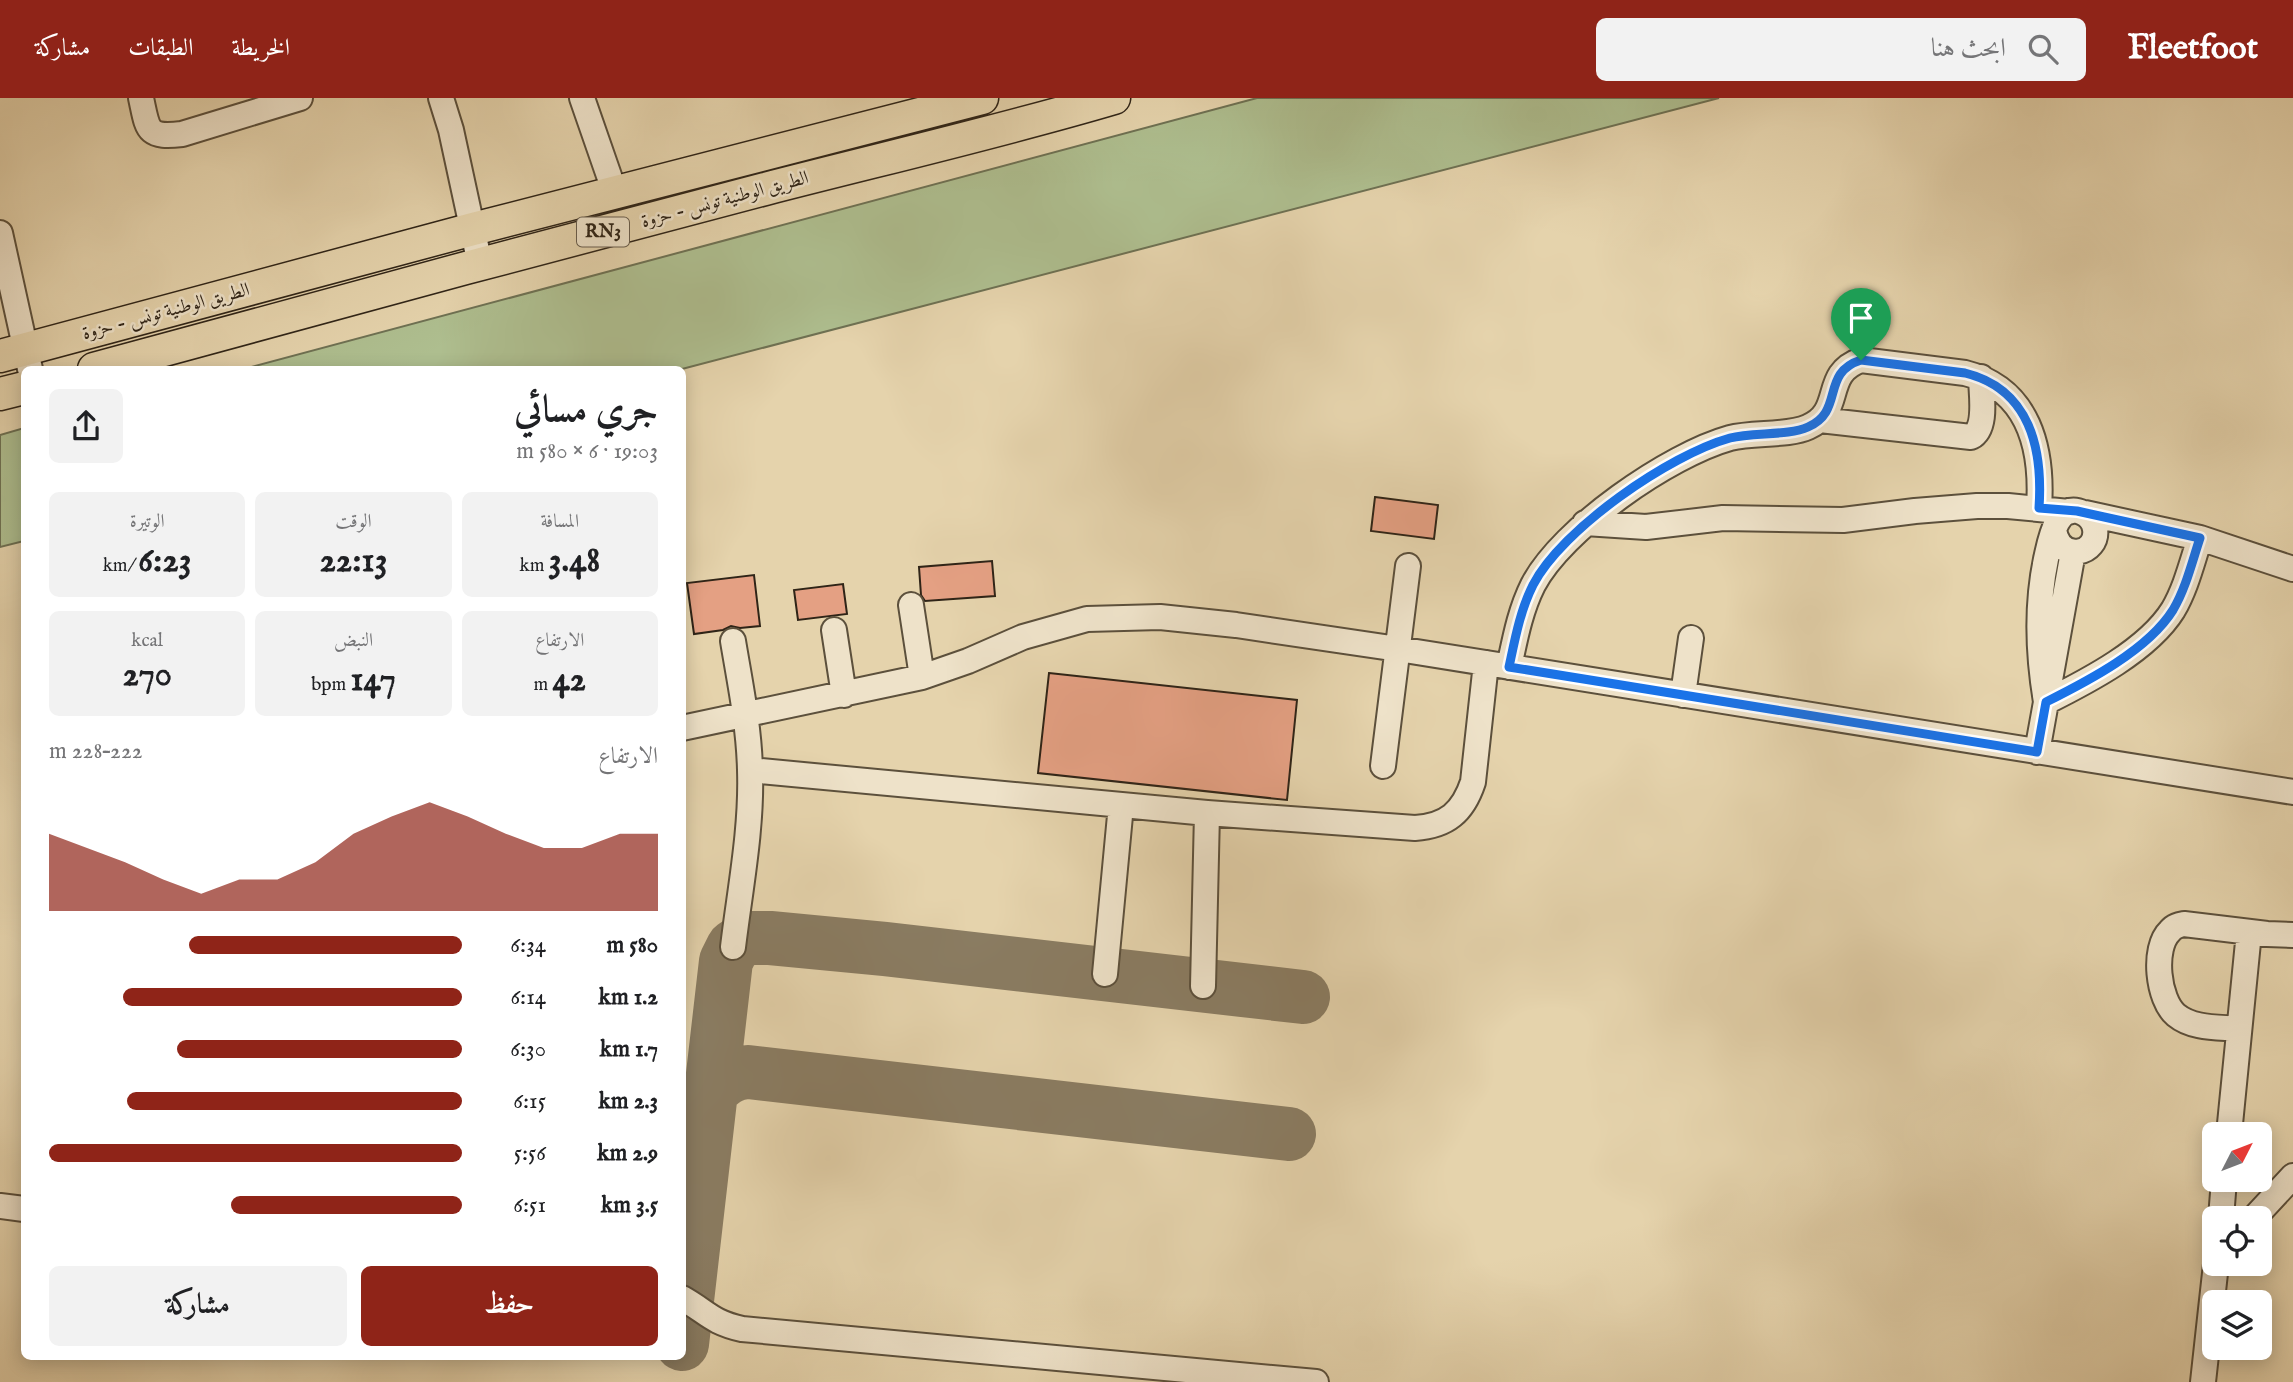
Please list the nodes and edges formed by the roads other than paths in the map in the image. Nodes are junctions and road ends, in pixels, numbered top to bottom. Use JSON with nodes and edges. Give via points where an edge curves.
{"nodes":[{"id":1,"x":142,"y":98,"type":"edge"},
{"id":2,"x":300,"y":98,"type":"edge"},
{"id":3,"x":441,"y":98,"type":"edge"},
{"id":4,"x":582,"y":98,"type":"edge"},
{"id":5,"x":982,"y":98,"type":"edge"},
{"id":6,"x":1114,"y":98,"type":"edge"},
{"id":7,"x":1068,"y":104,"type":"edge"},
{"id":8,"x":615,"y":193,"type":"junction"},
{"id":9,"x":473,"y":229,"type":"junction"},
{"id":10,"x":0,"y":233,"type":"edge"},
{"id":11,"x":480,"y":264,"type":"junction"},
{"id":12,"x":19,"y":358,"type":"edge"},
{"id":13,"x":105,"y":366,"type":"edge"},
{"id":14,"x":1981,"y":377,"type":"junction"},
{"id":15,"x":21,"y":389,"type":"edge"},
{"id":16,"x":0,"y":394,"type":"edge"},
{"id":17,"x":1820,"y":420,"type":"junction"},
{"id":18,"x":2039,"y":508,"type":"junction"},
{"id":19,"x":2069,"y":518,"type":"junction"},
{"id":20,"x":1585,"y":523,"type":"junction"},
{"id":21,"x":2200,"y":538,"type":"junction"},
{"id":22,"x":2073,"y":552,"type":"junction"},
{"id":23,"x":1408,"y":566,"type":"dead end"},
{"id":24,"x":2293,"y":569,"type":"edge"},
{"id":25,"x":911,"y":605,"type":"dead end"},
{"id":26,"x":834,"y":630,"type":"dead end"},
{"id":27,"x":1691,"y":638,"type":"dead end"},
{"id":28,"x":733,"y":641,"type":"dead end"},
{"id":29,"x":1398,"y":649,"type":"junction"},
{"id":30,"x":1497,"y":665,"type":"junction"},
{"id":31,"x":922,"y":677,"type":"junction"},
{"id":32,"x":844,"y":695,"type":"junction"},
{"id":33,"x":1683,"y":695,"type":"junction"},
{"id":34,"x":2046,"y":702,"type":"junction"},
{"id":35,"x":745,"y":715,"type":"junction"},
{"id":36,"x":686,"y":727,"type":"edge"},
{"id":37,"x":2037,"y":752,"type":"junction"},
{"id":38,"x":1383,"y":766,"type":"dead end"},
{"id":39,"x":750,"y":770,"type":"junction"},
{"id":40,"x":2293,"y":792,"type":"edge"},
{"id":41,"x":1121,"y":805,"type":"junction"},
{"id":42,"x":1207,"y":813,"type":"junction"},
{"id":43,"x":2249,"y":932,"type":"junction"},
{"id":44,"x":2293,"y":935,"type":"edge"},
{"id":45,"x":733,"y":947,"type":"dead end"},
{"id":46,"x":1105,"y":974,"type":"dead end"},
{"id":47,"x":1203,"y":986,"type":"dead end"},
{"id":48,"x":2239,"y":1029,"type":"junction"},
{"id":49,"x":2230,"y":1122,"type":"edge"},
{"id":50,"x":2293,"y":1176,"type":"edge"},
{"id":51,"x":0,"y":1206,"type":"edge"},
{"id":52,"x":2265,"y":1206,"type":"edge"},
{"id":53,"x":21,"y":1209,"type":"edge"},
{"id":54,"x":2215,"y":1276,"type":"edge"},
{"id":55,"x":686,"y":1301,"type":"edge"},
{"id":56,"x":2203,"y":1379,"type":"edge"},
{"id":57,"x":1315,"y":1382,"type":"edge"}],
"edges":[{"from":1,"to":2,"type":"street","via":[[149,130],[168,136]]},
{"from":3,"to":9,"type":"street"},
{"from":4,"to":8,"type":"street"},
{"from":5,"to":8,"type":"main road","name":"الطريق الوطنية تونس - حزوة","number":"RN3"},
{"from":6,"to":7,"type":"main road","name":"الطريق الوطنية تونس - حزوة","number":"RN3"},
{"from":7,"to":11,"type":"main road","name":"الطريق الوطنية تونس - حزوة","number":"RN3"},
{"from":8,"to":9,"type":"main road","name":"الطريق الوطنية تونس - حزوة","number":"RN3"},
{"from":9,"to":11,"type":"street"},
{"from":9,"to":12,"type":"main road","name":"الطريق الوطنية تونس - حزوة","number":"RN3"},
{"from":10,"to":12,"type":"street"},
{"from":11,"to":13,"type":"main road","name":"الطريق الوطنية تونس - حزوة","number":"RN3"},
{"from":14,"to":17,"type":"street","via":[[1861,360],[1840,372]]},
{"from":14,"to":17,"type":"street","via":[[1981,423],[1970,437]]},
{"from":14,"to":18,"type":"street","via":[[2009,395],[2027,423],[2037,456]]},
{"from":15,"to":16,"type":"main road"},
{"from":17,"to":20,"type":"street","via":[[1795,430],[1702,447],[1674,461]]},
{"from":18,"to":19,"type":"street"},
{"from":18,"to":20,"type":"street","via":[[1946,508],[1843,520],[1723,518],[1646,527]]},
{"from":19,"to":21,"type":"street"},
{"from":19,"to":22,"type":"street","via":[[2056,540]]},
{"from":19,"to":22,"type":"street","via":[[2092,520],[2095,528],[2090,546]]},
{"from":19,"to":34,"type":"street","via":[[2041,586],[2040,664]]},
{"from":20,"to":30,"type":"street","via":[[1533,584]]},
{"from":21,"to":24,"type":"street"},
{"from":21,"to":34,"type":"street","via":[[2181,593],[2163,624],[2101,672]]},
{"from":22,"to":34,"type":"street"},
{"from":23,"to":29,"type":"street"},
{"from":25,"to":31,"type":"street"},
{"from":26,"to":32,"type":"street"},
{"from":27,"to":33,"type":"street"},
{"from":28,"to":35,"type":"street"},
{"from":29,"to":30,"type":"street"},
{"from":29,"to":31,"type":"street","via":[[1198,620],[1087,619],[1023,637]]},
{"from":29,"to":38,"type":"street"},
{"from":30,"to":33,"type":"street"},
{"from":30,"to":42,"type":"street","via":[[1468,798],[1445,821],[1415,828]]},
{"from":31,"to":32,"type":"street"},
{"from":32,"to":35,"type":"street"},
{"from":33,"to":37,"type":"street"},
{"from":34,"to":37,"type":"street"},
{"from":35,"to":36,"type":"street"},
{"from":35,"to":39,"type":"street"},
{"from":37,"to":40,"type":"street"},
{"from":39,"to":41,"type":"street"},
{"from":39,"to":45,"type":"street"},
{"from":41,"to":42,"type":"street"},
{"from":41,"to":46,"type":"street"},
{"from":42,"to":47,"type":"street"},
{"from":43,"to":44,"type":"street"},
{"from":43,"to":48,"type":"street"},
{"from":43,"to":48,"type":"street","via":[[2176,926],[2164,939],[2159,971],[2163,998],[2178,1017],[2200,1026]]},
{"from":48,"to":49,"type":"street"},
{"from":50,"to":52,"type":"street"},
{"from":51,"to":53,"type":"street"},
{"from":54,"to":56,"type":"street"},
{"from":55,"to":57,"type":"street","via":[[710,1319],[742,1329]]}]}
